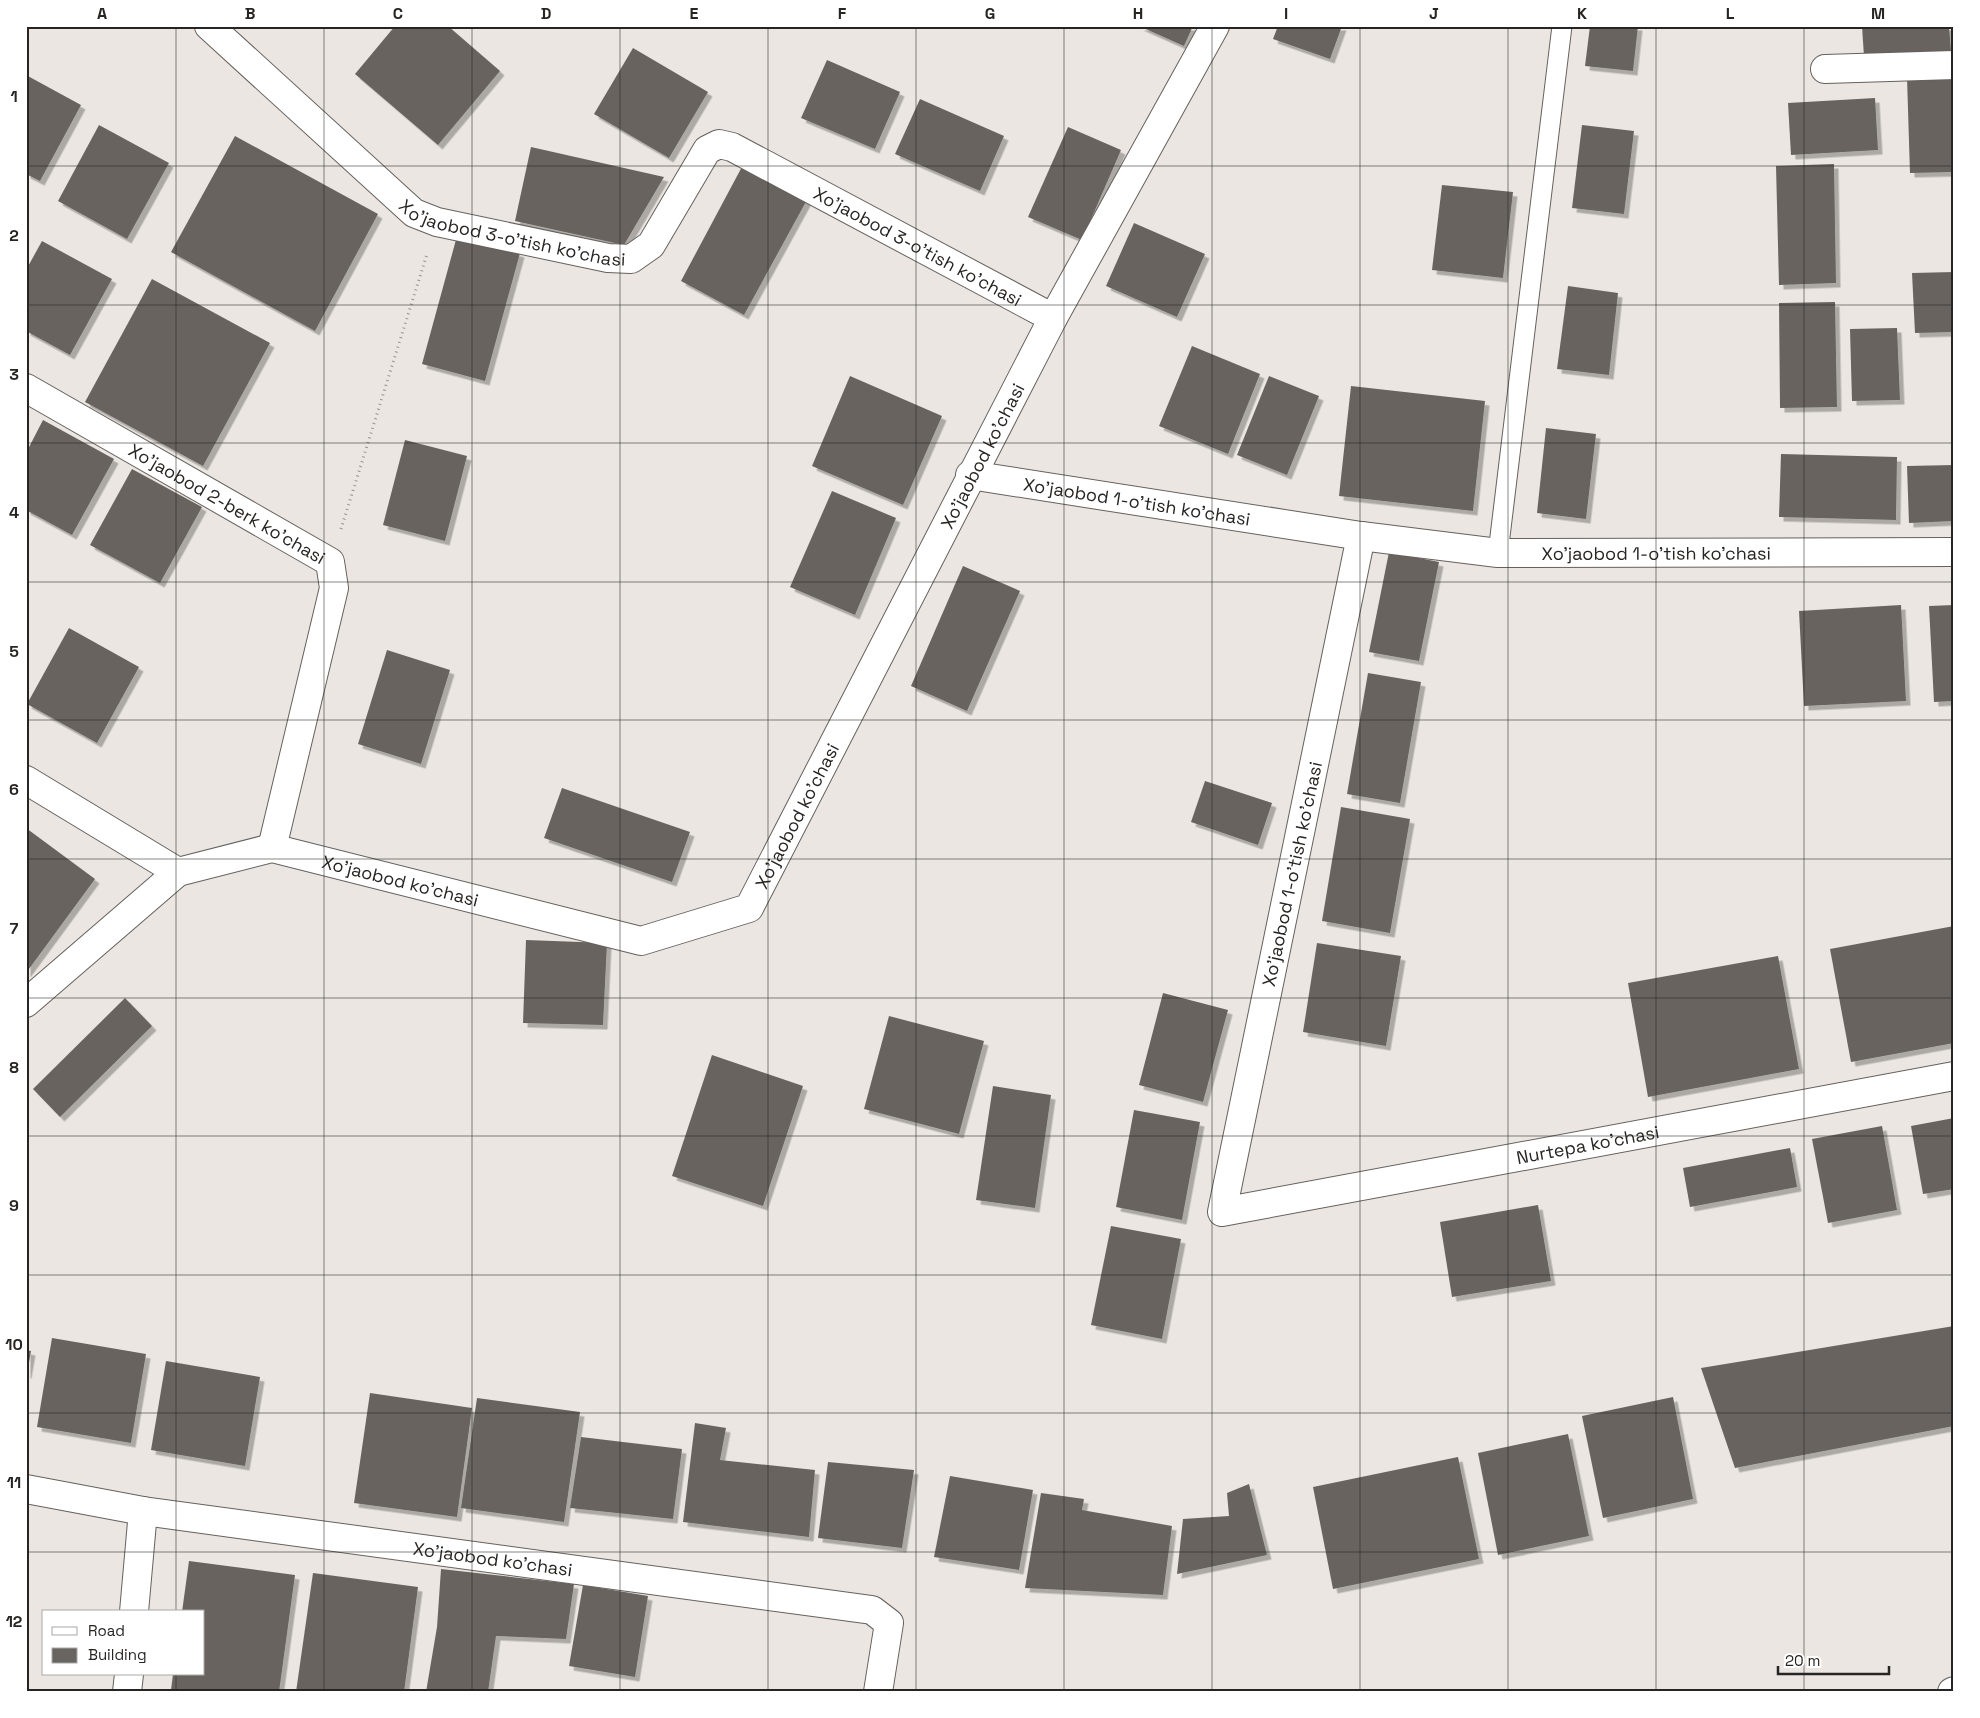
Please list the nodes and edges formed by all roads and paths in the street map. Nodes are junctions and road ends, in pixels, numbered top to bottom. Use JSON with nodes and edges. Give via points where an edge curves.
{"nodes":[{"id":1,"x":209,"y":26,"type":"edge"},
{"id":2,"x":1215,"y":26,"type":"edge"},
{"id":3,"x":1562,"y":26,"type":"edge"},
{"id":4,"x":1954,"y":65,"type":"edge"},
{"id":5,"x":1825,"y":69,"type":"dead end"},
{"id":6,"x":437,"y":222,"type":"junction"},
{"id":7,"x":1053,"y":318,"type":"junction"},
{"id":8,"x":26,"y":388,"type":"edge"},
{"id":9,"x":970,"y":475,"type":"junction"},
{"id":10,"x":1361,"y":536,"type":"junction"},
{"id":11,"x":1954,"y":552,"type":"edge"},
{"id":12,"x":1498,"y":553,"type":"junction"},
{"id":13,"x":330,"y":562,"type":"junction"},
{"id":14,"x":26,"y":780,"type":"edge"},
{"id":15,"x":272,"y":848,"type":"junction"},
{"id":16,"x":178,"y":872,"type":"junction"},
{"id":17,"x":26,"y":1003,"type":"edge"},
{"id":18,"x":1954,"y":1076,"type":"edge"},
{"id":19,"x":1222,"y":1212,"type":"joint"},
{"id":20,"x":26,"y":1489,"type":"edge"},
{"id":21,"x":143,"y":1512,"type":"junction"},
{"id":22,"x":134,"y":1610,"type":"edge"},
{"id":23,"x":129,"y":1676,"type":"edge"},
{"id":24,"x":127,"y":1692,"type":"edge"},
{"id":25,"x":878,"y":1692,"type":"edge"}],
"edges":[{"from":1,"to":6,"type":"street","name":"Xo'jaobod 3-o'tish ko'chasi","via":[[414,213]]},
{"from":2,"to":7,"type":"street","name":"Xo'jaobod ko'chasi"},
{"from":3,"to":12,"type":"lane"},
{"from":4,"to":5,"type":"street"},
{"from":6,"to":7,"type":"street","name":"Xo'jaobod 3-o'tish ko'chasi","via":[[608,258],[631,259],[651,245],[708,150],[719,144],[732,147]]},
{"from":6,"to":13,"type":"path"},
{"from":7,"to":9,"type":"street","name":"Xo'jaobod ko'chasi"},
{"from":8,"to":13,"type":"street","name":"Xo'jaobod 2-berk ko'chasi"},
{"from":9,"to":10,"type":"street","name":"Xo'jaobod 1-o'tish ko'chasi"},
{"from":9,"to":15,"type":"street","name":"Xo'jaobod ko'chasi","via":[[749,908],[641,941]]},
{"from":10,"to":12,"type":"street","name":"Xo'jaobod 1-o'tish ko'chasi"},
{"from":10,"to":19,"type":"street","name":"Xo'jaobod 1-o'tish ko'chasi"},
{"from":11,"to":12,"type":"street","name":"Xo'jaobod 1-o'tish ko'chasi"},
{"from":13,"to":15,"type":"street","name":"Xo'jaobod 2-berk ko'chasi","via":[[334,588]]},
{"from":14,"to":16,"type":"street"},
{"from":15,"to":16,"type":"street","name":"Xo'jaobod ko'chasi"},
{"from":16,"to":17,"type":"street","name":"Xo'jaobod ko'chasi"},
{"from":18,"to":19,"type":"street","name":"Nurtepa ko'chasi"},
{"from":20,"to":21,"type":"street","name":"Xo'jaobod ko'chasi"},
{"from":21,"to":22,"type":"street"},
{"from":21,"to":25,"type":"street","name":"Xo'jaobod ko'chasi","via":[[872,1610],[889,1623]]},
{"from":23,"to":24,"type":"street"}]}
